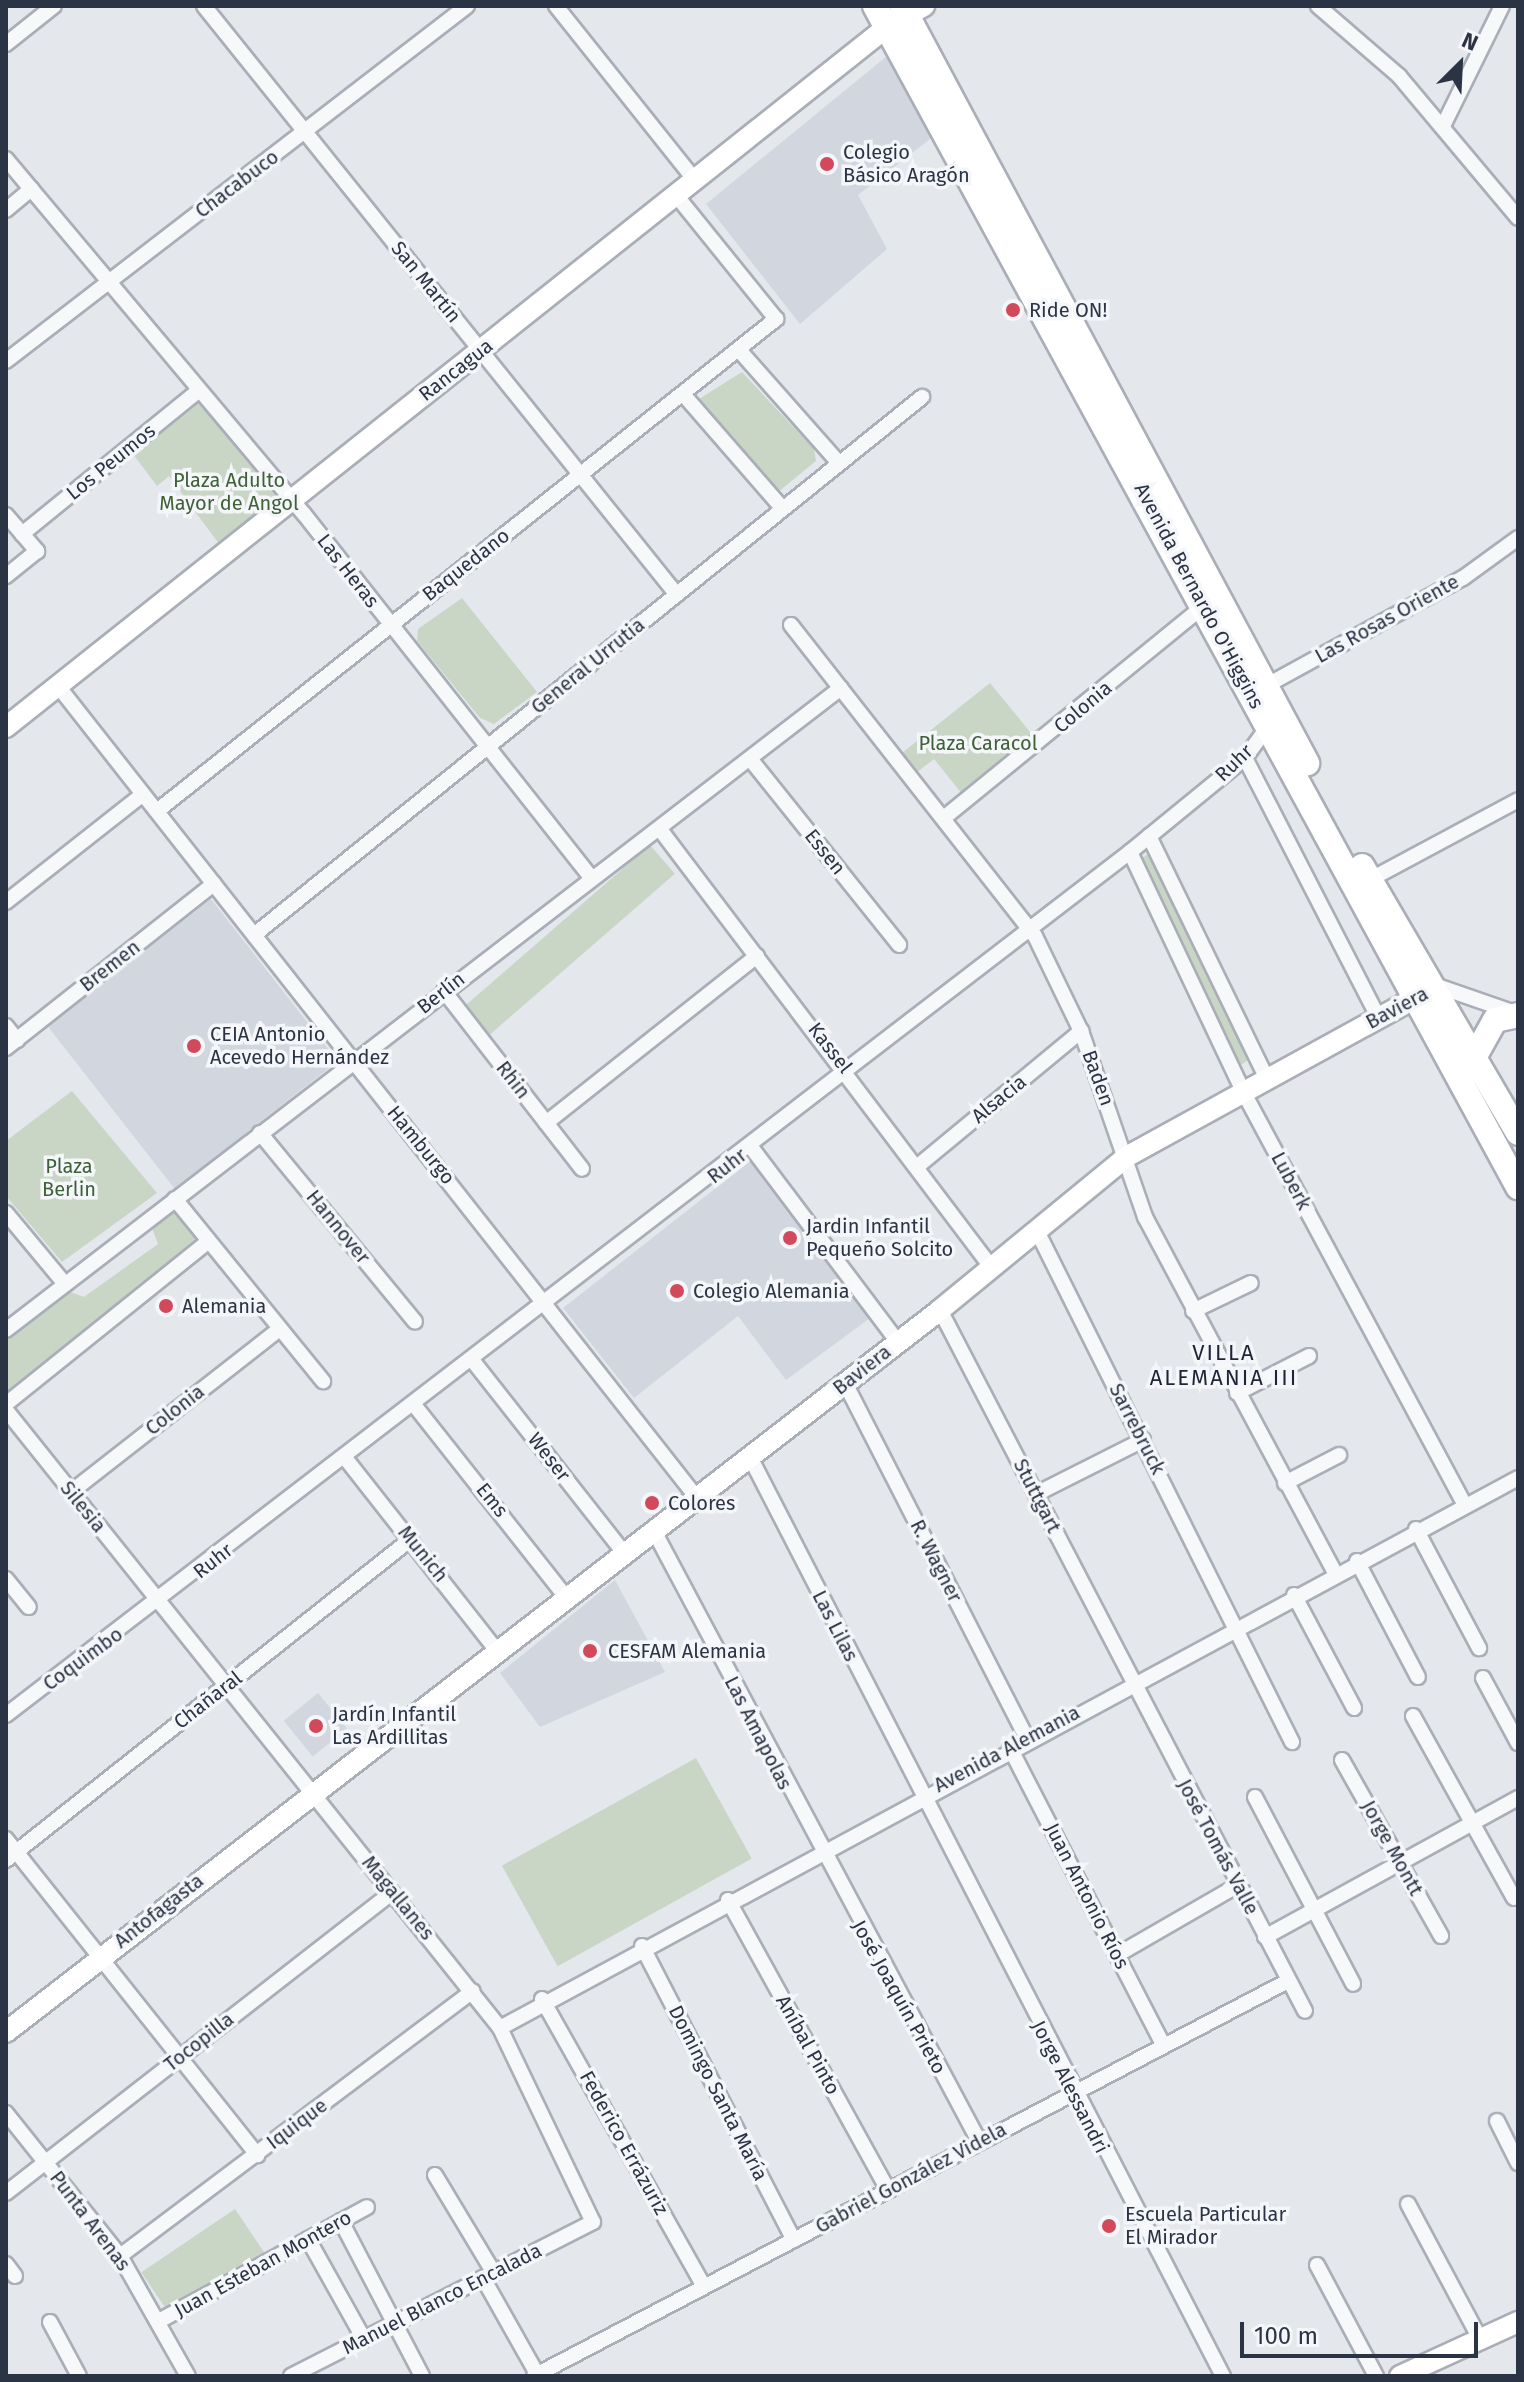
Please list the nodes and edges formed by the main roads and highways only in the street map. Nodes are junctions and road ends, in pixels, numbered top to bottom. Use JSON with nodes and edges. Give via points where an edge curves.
{"nodes":[{"id":1,"x":899,"y":13,"type":"edge"},
{"id":2,"x":1276,"y":721,"type":"junction"},
{"id":3,"x":1426,"y":992,"type":"junction"},
{"id":4,"x":1518,"y":1014,"type":"edge"},
{"id":5,"x":1475,"y":1056,"type":"junction"},
{"id":6,"x":1518,"y":1133,"type":"edge"},
{"id":7,"x":1518,"y":1187,"type":"edge"}],
"edges":[{"from":1,"to":2,"type":"main road","name":"Avenida Bernardo O'Higgins"},
{"from":2,"to":3,"type":"main road","name":"Avenida Bernardo O'Higgins"},
{"from":2,"to":3,"type":"main road","name":"Avenida Bernardo O'Higgins","via":[[1369,880]]},
{"from":3,"to":5,"type":"main road","name":"Avenida Bernardo O'Higgins"},
{"from":3,"to":7,"type":"main road","name":"Avenida Bernardo O'Higgins"},
{"from":4,"to":5,"type":"main road","via":[[1495,1020]]},
{"from":5,"to":6,"type":"main road","name":"Avenida Bernardo O'Higgins"}]}
